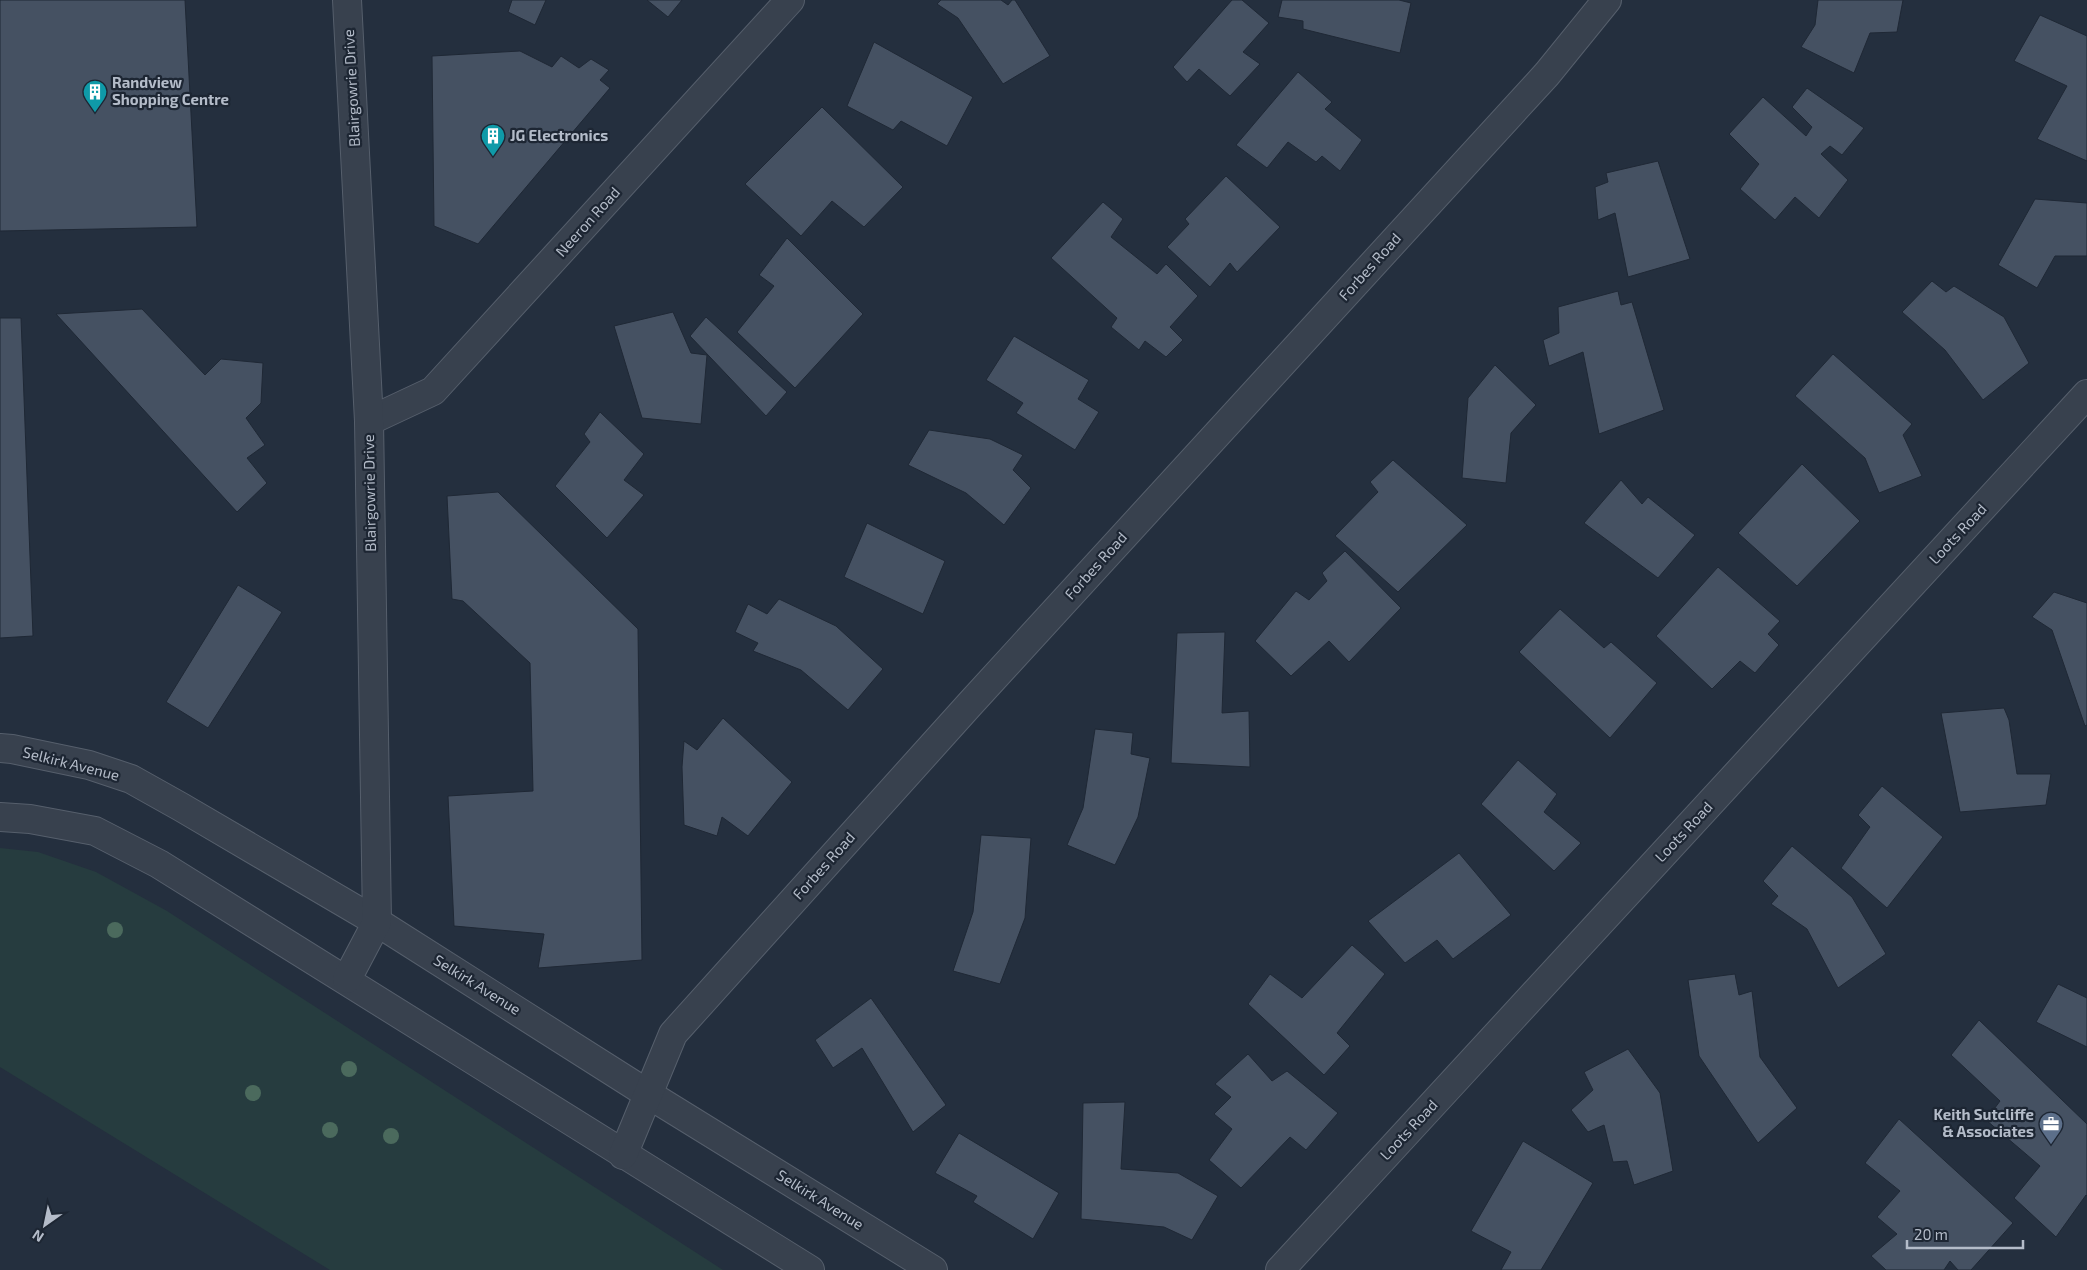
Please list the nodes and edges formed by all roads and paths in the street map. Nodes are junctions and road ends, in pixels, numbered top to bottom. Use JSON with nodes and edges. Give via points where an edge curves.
{"nodes":[{"id":1,"x":347,"y":0,"type":"edge"},
{"id":2,"x":790,"y":0,"type":"edge"},
{"id":3,"x":1607,"y":0,"type":"edge"},
{"id":4,"x":2087,"y":394,"type":"edge"},
{"id":5,"x":369,"y":421,"type":"junction"},
{"id":6,"x":0,"y":748,"type":"edge"},
{"id":7,"x":0,"y":817,"type":"edge"},
{"id":8,"x":377,"y":922,"type":"junction"},
{"id":9,"x":347,"y":979,"type":"junction"},
{"id":10,"x":648,"y":1094,"type":"junction"},
{"id":11,"x":624,"y":1155,"type":"junction"},
{"id":12,"x":810,"y":1270,"type":"edge"},
{"id":13,"x":933,"y":1270,"type":"edge"},
{"id":14,"x":1280,"y":1270,"type":"edge"}],
"edges":[{"from":1,"to":5,"type":"street","name":"Blairgowrie Drive"},
{"from":2,"to":5,"type":"street","name":"Neeron Road","via":[[433,392]]},
{"from":3,"to":10,"type":"street","name":"Forbes Road","via":[[1540,82],[970,704],[673,1034]]},
{"from":4,"to":14,"type":"street","name":"Loots Road"},
{"from":5,"to":8,"type":"street","name":"Blairgowrie Drive"},
{"from":6,"to":8,"type":"street","name":"Selkirk Avenue","via":[[89,766],[131,779]]},
{"from":7,"to":9,"type":"street","via":[[95,831],[160,864]]},
{"from":8,"to":9,"type":"street","name":"Blairgowrie Drive"},
{"from":8,"to":10,"type":"street","name":"Selkirk Avenue"},
{"from":9,"to":11,"type":"street"},
{"from":10,"to":11,"type":"street","name":"Forbes Road"},
{"from":10,"to":13,"type":"street","name":"Selkirk Avenue"},
{"from":11,"to":12,"type":"street"}]}
